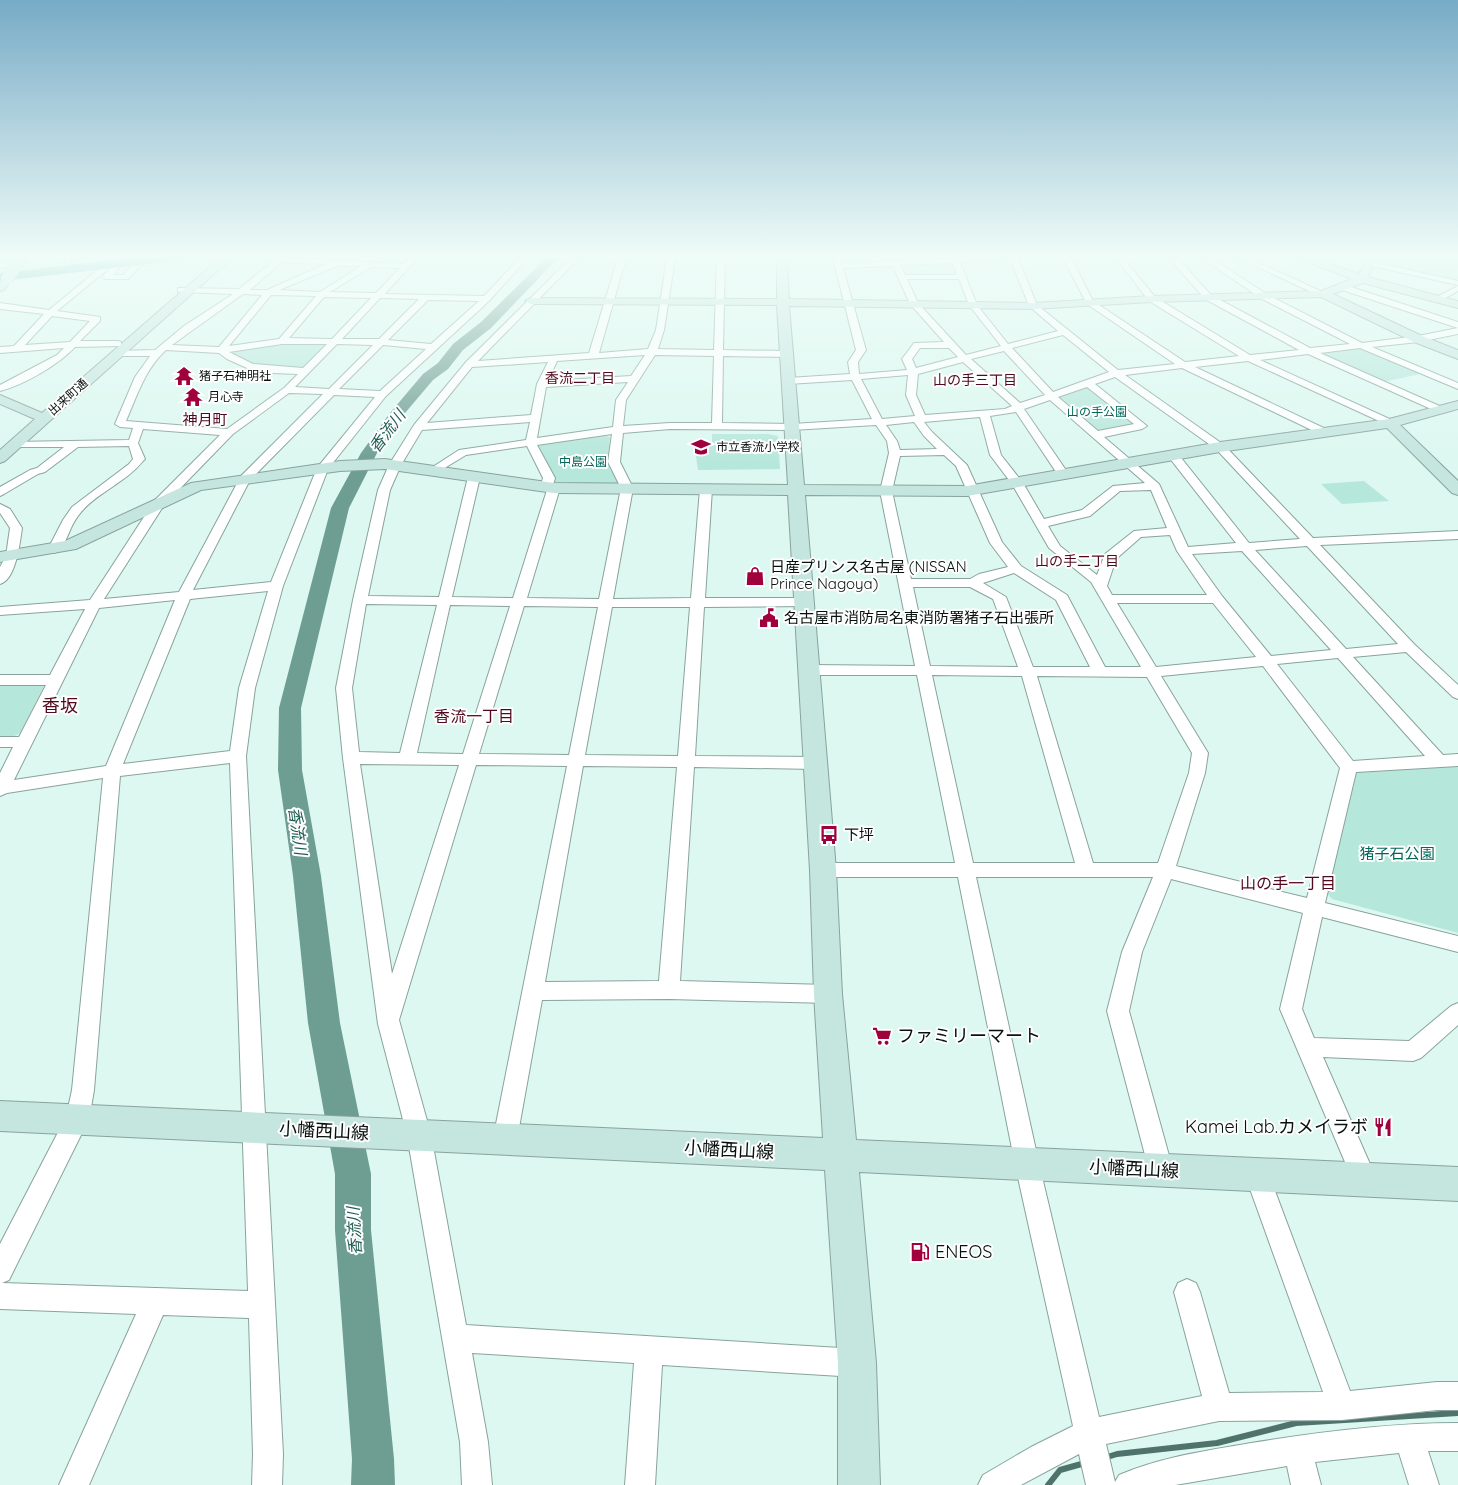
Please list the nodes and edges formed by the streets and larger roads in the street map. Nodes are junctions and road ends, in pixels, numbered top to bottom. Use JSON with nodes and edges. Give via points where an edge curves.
{"nodes":[{"id":1,"x":37,"y":327,"type":"edge"},
{"id":2,"x":89,"y":327,"type":"edge"},
{"id":3,"x":143,"y":327,"type":"edge"},
{"id":4,"x":186,"y":327,"type":"edge"},
{"id":5,"x":240,"y":327,"type":"edge"},
{"id":6,"x":294,"y":327,"type":"edge"},
{"id":7,"x":347,"y":327,"type":"edge"},
{"id":8,"x":395,"y":327,"type":"edge"},
{"id":9,"x":455,"y":327,"type":"edge"},
{"id":10,"x":507,"y":327,"type":"edge"},
{"id":11,"x":602,"y":327,"type":"edge"},
{"id":12,"x":660,"y":327,"type":"edge"},
{"id":13,"x":721,"y":327,"type":"edge"},
{"id":14,"x":784,"y":327,"type":"edge"},
{"id":15,"x":855,"y":327,"type":"edge"},
{"id":16,"x":936,"y":327,"type":"edge"},
{"id":17,"x":991,"y":327,"type":"edge"},
{"id":18,"x":1059,"y":327,"type":"edge"},
{"id":19,"x":1127,"y":327,"type":"edge"},
{"id":20,"x":1198,"y":327,"type":"edge"},
{"id":21,"x":1264,"y":327,"type":"edge"},
{"id":22,"x":1323,"y":327,"type":"edge"},
{"id":23,"x":1393,"y":327,"type":"edge"},
{"id":24,"x":1458,"y":331,"type":"edge"},
{"id":25,"x":1064,"y":332,"type":"junction"},
{"id":26,"x":1418,"y":339,"type":"junction"},
{"id":27,"x":282,"y":341,"type":"junction"},
{"id":28,"x":333,"y":342,"type":"junction"},
{"id":29,"x":380,"y":342,"type":"junction"},
{"id":30,"x":74,"y":344,"type":"junction"},
{"id":31,"x":952,"y":345,"type":"junction"},
{"id":32,"x":1360,"y":346,"type":"junction"},
{"id":33,"x":165,"y":347,"type":"junction"},
{"id":34,"x":433,"y":347,"type":"junction"},
{"id":35,"x":1006,"y":347,"type":"junction"},
{"id":36,"x":17,"y":348,"type":"junction"},
{"id":37,"x":118,"y":349,"type":"junction"},
{"id":38,"x":0,"y":350,"type":"edge"},
{"id":39,"x":221,"y":350,"type":"junction"},
{"id":40,"x":1308,"y":351,"type":"junction"},
{"id":41,"x":652,"y":352,"type":"junction"},
{"id":42,"x":157,"y":353,"type":"junction"},
{"id":43,"x":720,"y":354,"type":"junction"},
{"id":44,"x":786,"y":354,"type":"junction"},
{"id":45,"x":1458,"y":355,"type":"edge"},
{"id":46,"x":593,"y":357,"type":"junction"},
{"id":47,"x":1247,"y":357,"type":"junction"},
{"id":48,"x":964,"y":358,"type":"junction"},
{"id":49,"x":553,"y":360,"type":"junction"},
{"id":50,"x":469,"y":364,"type":"junction"},
{"id":51,"x":1183,"y":365,"type":"junction"},
{"id":52,"x":306,"y":371,"type":"junction"},
{"id":53,"x":912,"y":372,"type":"junction"},
{"id":54,"x":1116,"y":373,"type":"junction"},
{"id":55,"x":855,"y":377,"type":"junction"},
{"id":56,"x":635,"y":379,"type":"junction"},
{"id":57,"x":788,"y":381,"type":"junction"},
{"id":58,"x":1088,"y":383,"type":"junction"},
{"id":59,"x":542,"y":384,"type":"junction"},
{"id":60,"x":1458,"y":386,"type":"edge"},
{"id":61,"x":0,"y":388,"type":"edge"},
{"id":62,"x":287,"y":390,"type":"junction"},
{"id":63,"x":331,"y":392,"type":"junction"},
{"id":64,"x":382,"y":394,"type":"junction"},
{"id":65,"x":1052,"y":396,"type":"junction"},
{"id":66,"x":0,"y":399,"type":"edge"},
{"id":67,"x":1458,"y":405,"type":"edge"},
{"id":68,"x":1018,"y":407,"type":"junction"},
{"id":69,"x":1440,"y":410,"type":"junction"},
{"id":70,"x":984,"y":414,"type":"junction"},
{"id":71,"x":535,"y":418,"type":"junction"},
{"id":72,"x":38,"y":419,"type":"junction"},
{"id":73,"x":919,"y":419,"type":"junction"},
{"id":74,"x":880,"y":422,"type":"junction"},
{"id":75,"x":1390,"y":423,"type":"junction"},
{"id":76,"x":139,"y":426,"type":"junction"},
{"id":77,"x":716,"y":426,"type":"junction"},
{"id":78,"x":418,"y":427,"type":"junction"},
{"id":79,"x":792,"y":427,"type":"junction"},
{"id":80,"x":617,"y":430,"type":"junction"},
{"id":81,"x":228,"y":432,"type":"junction"},
{"id":82,"x":1324,"y":432,"type":"junction"},
{"id":83,"x":1096,"y":435,"type":"junction"},
{"id":84,"x":133,"y":443,"type":"junction"},
{"id":85,"x":531,"y":443,"type":"junction"},
{"id":86,"x":16,"y":444,"type":"junction"},
{"id":87,"x":75,"y":444,"type":"junction"},
{"id":88,"x":0,"y":445,"type":"edge"},
{"id":89,"x":1220,"y":447,"type":"junction"},
{"id":90,"x":945,"y":452,"type":"junction"},
{"id":91,"x":0,"y":453,"type":"edge"},
{"id":92,"x":895,"y":453,"type":"junction"},
{"id":93,"x":1174,"y":456,"type":"junction"},
{"id":94,"x":0,"y":458,"type":"edge"},
{"id":95,"x":1128,"y":464,"type":"junction"},
{"id":96,"x":388,"y":465,"type":"junction"},
{"id":97,"x":323,"y":468,"type":"junction"},
{"id":98,"x":434,"y":470,"type":"junction"},
{"id":99,"x":1064,"y":476,"type":"junction"},
{"id":100,"x":474,"y":477,"type":"junction"},
{"id":101,"x":245,"y":478,"type":"junction"},
{"id":102,"x":1016,"y":484,"type":"junction"},
{"id":103,"x":1155,"y":486,"type":"junction"},
{"id":104,"x":550,"y":487,"type":"junction"},
{"id":105,"x":627,"y":488,"type":"junction"},
{"id":106,"x":706,"y":489,"type":"junction"},
{"id":107,"x":796,"y":489,"type":"junction"},
{"id":108,"x":973,"y":490,"type":"junction"},
{"id":109,"x":1458,"y":490,"type":"edge"},
{"id":110,"x":886,"y":491,"type":"junction"},
{"id":111,"x":0,"y":492,"type":"edge"},
{"id":112,"x":158,"y":503,"type":"junction"},
{"id":113,"x":0,"y":508,"type":"edge"},
{"id":114,"x":1041,"y":524,"type":"junction"},
{"id":115,"x":1174,"y":531,"type":"junction"},
{"id":116,"x":1458,"y":535,"type":"edge"},
{"id":117,"x":1310,"y":542,"type":"junction"},
{"id":118,"x":1245,"y":546,"type":"junction"},
{"id":119,"x":54,"y":549,"type":"junction"},
{"id":120,"x":1183,"y":550,"type":"junction"},
{"id":121,"x":6,"y":556,"type":"edge"},
{"id":122,"x":1016,"y":569,"type":"junction"},
{"id":123,"x":0,"y":580,"type":"edge"},
{"id":124,"x":905,"y":583,"type":"junction"},
{"id":125,"x":973,"y":583,"type":"junction"},
{"id":126,"x":276,"y":586,"type":"junction"},
{"id":127,"x":185,"y":593,"type":"junction"},
{"id":128,"x":1104,"y":593,"type":"junction"},
{"id":129,"x":360,"y":600,"type":"junction"},
{"id":130,"x":1217,"y":600,"type":"junction"},
{"id":131,"x":444,"y":601,"type":"junction"},
{"id":132,"x":518,"y":602,"type":"junction"},
{"id":133,"x":697,"y":602,"type":"junction"},
{"id":134,"x":804,"y":602,"type":"junction"},
{"id":135,"x":605,"y":603,"type":"junction"},
{"id":136,"x":94,"y":604,"type":"junction"},
{"id":137,"x":0,"y":610,"type":"edge"},
{"id":138,"x":1409,"y":647,"type":"junction"},
{"id":139,"x":1341,"y":654,"type":"junction"},
{"id":140,"x":1267,"y":661,"type":"junction"},
{"id":141,"x":809,"y":670,"type":"junction"},
{"id":142,"x":924,"y":671,"type":"junction"},
{"id":143,"x":1028,"y":672,"type":"junction"},
{"id":144,"x":1100,"y":672,"type":"junction"},
{"id":145,"x":1152,"y":672,"type":"junction"},
{"id":146,"x":0,"y":680,"type":"edge"},
{"id":147,"x":54,"y":680,"type":"junction"},
{"id":148,"x":1458,"y":694,"type":"edge"},
{"id":149,"x":0,"y":742,"type":"edge"},
{"id":150,"x":24,"y":742,"type":"junction"},
{"id":151,"x":238,"y":756,"type":"junction"},
{"id":152,"x":351,"y":758,"type":"junction"},
{"id":153,"x":407,"y":759,"type":"junction"},
{"id":154,"x":469,"y":760,"type":"junction"},
{"id":155,"x":1458,"y":760,"type":"edge"},
{"id":156,"x":576,"y":761,"type":"junction"},
{"id":157,"x":686,"y":761,"type":"junction"},
{"id":158,"x":1440,"y":761,"type":"junction"},
{"id":159,"x":815,"y":763,"type":"junction"},
{"id":160,"x":1349,"y":767,"type":"junction"},
{"id":161,"x":112,"y":771,"type":"junction"},
{"id":162,"x":0,"y":788,"type":"edge"},
{"id":163,"x":823,"y":870,"type":"junction"},
{"id":164,"x":965,"y":870,"type":"junction"},
{"id":165,"x":1086,"y":870,"type":"junction"},
{"id":166,"x":1165,"y":870,"type":"junction"},
{"id":167,"x":1314,"y":908,"type":"junction"},
{"id":168,"x":1458,"y":944,"type":"edge"},
{"id":169,"x":669,"y":990,"type":"junction"},
{"id":170,"x":532,"y":991,"type":"junction"},
{"id":171,"x":828,"y":994,"type":"junction"},
{"id":172,"x":1458,"y":1012,"type":"edge"},
{"id":173,"x":389,"y":1024,"type":"junction"},
{"id":174,"x":1307,"y":1047,"type":"junction"},
{"id":175,"x":0,"y":1116,"type":"edge"},
{"id":176,"x":78,"y":1119,"type":"junction"},
{"id":177,"x":268,"y":1128,"type":"junction"},
{"id":178,"x":411,"y":1135,"type":"junction"},
{"id":179,"x":505,"y":1139,"type":"junction"},
{"id":180,"x":841,"y":1155,"type":"junction"},
{"id":181,"x":1027,"y":1164,"type":"junction"},
{"id":182,"x":1161,"y":1170,"type":"junction"},
{"id":183,"x":1258,"y":1175,"type":"junction"},
{"id":184,"x":1365,"y":1180,"type":"junction"},
{"id":185,"x":1458,"y":1184,"type":"edge"},
{"id":186,"x":0,"y":1270,"type":"edge"},
{"id":187,"x":1187,"y":1292,"type":"dead end"},
{"id":188,"x":0,"y":1296,"type":"edge"},
{"id":189,"x":155,"y":1302,"type":"junction"},
{"id":190,"x":260,"y":1305,"type":"junction"},
{"id":191,"x":454,"y":1338,"type":"junction"},
{"id":192,"x":649,"y":1351,"type":"junction"},
{"id":193,"x":857,"y":1362,"type":"junction"},
{"id":194,"x":1458,"y":1396,"type":"edge"},
{"id":195,"x":1342,"y":1406,"type":"junction"},
{"id":196,"x":1218,"y":1407,"type":"junction"},
{"id":197,"x":1090,"y":1433,"type":"junction"},
{"id":198,"x":1409,"y":1437,"type":"junction"},
{"id":199,"x":1458,"y":1437,"type":"edge"},
{"id":200,"x":1297,"y":1450,"type":"junction"},
{"id":201,"x":74,"y":1485,"type":"edge"},
{"id":202,"x":267,"y":1485,"type":"edge"},
{"id":203,"x":477,"y":1485,"type":"edge"},
{"id":204,"x":640,"y":1485,"type":"edge"},
{"id":205,"x":859,"y":1485,"type":"edge"},
{"id":206,"x":993,"y":1485,"type":"edge"},
{"id":207,"x":1101,"y":1485,"type":"edge"},
{"id":208,"x":1129,"y":1485,"type":"edge"},
{"id":209,"x":1306,"y":1485,"type":"edge"},
{"id":210,"x":1424,"y":1485,"type":"edge"}],
"edges":[{"from":1,"to":36,"type":"street"},
{"from":2,"to":30,"type":"street"},
{"from":3,"to":37,"type":"street","name":"出来町通"},
{"from":4,"to":33,"type":"street"},
{"from":5,"to":39,"type":"street"},
{"from":6,"to":27,"type":"street"},
{"from":7,"to":28,"type":"street"},
{"from":8,"to":29,"type":"street"},
{"from":9,"to":34,"type":"street"},
{"from":10,"to":50,"type":"street"},
{"from":11,"to":46,"type":"street"},
{"from":12,"to":41,"type":"street"},
{"from":13,"to":43,"type":"street"},
{"from":14,"to":44,"type":"street"},
{"from":15,"to":55,"type":"street","via":[[861,350],[853,362]]},
{"from":16,"to":31,"type":"street"},
{"from":17,"to":35,"type":"street"},
{"from":18,"to":25,"type":"street"},
{"from":19,"to":51,"type":"street"},
{"from":20,"to":47,"type":"street"},
{"from":21,"to":40,"type":"street"},
{"from":22,"to":32,"type":"street"},
{"from":23,"to":26,"type":"street"},
{"from":24,"to":26,"type":"street"},
{"from":25,"to":35,"type":"street"},
{"from":25,"to":54,"type":"street"},
{"from":26,"to":32,"type":"street"},
{"from":26,"to":45,"type":"street"},
{"from":27,"to":28,"type":"street"},
{"from":27,"to":39,"type":"street"},
{"from":28,"to":29,"type":"street"},
{"from":28,"to":52,"type":"street"},
{"from":29,"to":34,"type":"street"},
{"from":29,"to":63,"type":"street"},
{"from":30,"to":36,"type":"street"},
{"from":30,"to":37,"type":"street"},
{"from":30,"to":61,"type":"street","via":[[60,357]]},
{"from":31,"to":48,"type":"street"},
{"from":31,"to":53,"type":"street","via":[[917,345],[907,359]]},
{"from":32,"to":40,"type":"street"},
{"from":32,"to":60,"type":"street"},
{"from":33,"to":39,"type":"street"},
{"from":33,"to":42,"type":"street"},
{"from":34,"to":64,"type":"street"},
{"from":35,"to":48,"type":"street"},
{"from":35,"to":65,"type":"street"},
{"from":36,"to":38,"type":"street"},
{"from":37,"to":42,"type":"street"},
{"from":37,"to":72,"type":"street","name":"出来町通"},
{"from":39,"to":52,"type":"street","via":[[230,359],[259,369]]},
{"from":40,"to":47,"type":"street"},
{"from":40,"to":69,"type":"street"},
{"from":41,"to":43,"type":"street"},
{"from":41,"to":46,"type":"street"},
{"from":41,"to":56,"type":"street"},
{"from":42,"to":76,"type":"street","via":[[135,389],[120,424]]},
{"from":43,"to":44,"type":"street"},
{"from":43,"to":77,"type":"street"},
{"from":44,"to":57,"type":"street"},
{"from":46,"to":49,"type":"street"},
{"from":47,"to":51,"type":"street"},
{"from":47,"to":75,"type":"street"},
{"from":48,"to":53,"type":"street"},
{"from":48,"to":68,"type":"street"},
{"from":49,"to":50,"type":"street"},
{"from":49,"to":59,"type":"street"},
{"from":50,"to":78,"type":"street"},
{"from":51,"to":54,"type":"street"},
{"from":51,"to":82,"type":"street"},
{"from":52,"to":62,"type":"street"},
{"from":53,"to":55,"type":"street"},
{"from":53,"to":73,"type":"street","via":[[912,395]]},
{"from":54,"to":58,"type":"street"},
{"from":54,"to":89,"type":"street"},
{"from":55,"to":57,"type":"street"},
{"from":55,"to":74,"type":"street"},
{"from":56,"to":59,"type":"street"},
{"from":56,"to":80,"type":"street","via":[[621,400]]},
{"from":57,"to":79,"type":"street"},
{"from":58,"to":65,"type":"street"},
{"from":58,"to":83,"type":"street","via":[[1142,426]]},
{"from":59,"to":71,"type":"street"},
{"from":62,"to":63,"type":"street"},
{"from":62,"to":81,"type":"street"},
{"from":63,"to":64,"type":"street"},
{"from":63,"to":101,"type":"street"},
{"from":64,"to":97,"type":"street"},
{"from":65,"to":68,"type":"street"},
{"from":65,"to":83,"type":"street"},
{"from":66,"to":72,"type":"street"},
{"from":67,"to":69,"type":"street"},
{"from":68,"to":70,"type":"street"},
{"from":68,"to":99,"type":"street"},
{"from":69,"to":75,"type":"street"},
{"from":70,"to":73,"type":"street"},
{"from":70,"to":102,"type":"street","via":[[996,455]]},
{"from":71,"to":78,"type":"street"},
{"from":71,"to":85,"type":"street"},
{"from":72,"to":86,"type":"street","name":"出来町通"},
{"from":72,"to":88,"type":"street","name":"出来町通"},
{"from":72,"to":91,"type":"street"},
{"from":73,"to":74,"type":"street"},
{"from":73,"to":90,"type":"street"},
{"from":74,"to":79,"type":"street"},
{"from":74,"to":92,"type":"street","via":[[892,441]]},
{"from":75,"to":82,"type":"street"},
{"from":75,"to":109,"type":"street"},
{"from":76,"to":81,"type":"street"},
{"from":76,"to":84,"type":"street"},
{"from":77,"to":79,"type":"street"},
{"from":77,"to":80,"type":"street"},
{"from":78,"to":96,"type":"street"},
{"from":79,"to":107,"type":"street"},
{"from":80,"to":85,"type":"street"},
{"from":80,"to":105,"type":"street","via":[[614,462]]},
{"from":81,"to":112,"type":"street"},
{"from":82,"to":89,"type":"street"},
{"from":83,"to":95,"type":"street"},
{"from":84,"to":87,"type":"street"},
{"from":84,"to":119,"type":"street","via":[[139,459],[134,467],[72,514]]},
{"from":85,"to":98,"type":"street","via":[[463,452]]},
{"from":85,"to":104,"type":"street","via":[[549,478]]},
{"from":86,"to":87,"type":"street"},
{"from":86,"to":94,"type":"street","name":"出来町通"},
{"from":87,"to":111,"type":"street","via":[[41,470]]},
{"from":89,"to":93,"type":"street"},
{"from":89,"to":117,"type":"street"},
{"from":90,"to":92,"type":"street"},
{"from":90,"to":108,"type":"street","via":[[961,464]]},
{"from":92,"to":110,"type":"street"},
{"from":93,"to":95,"type":"street"},
{"from":93,"to":118,"type":"street"},
{"from":95,"to":99,"type":"street"},
{"from":95,"to":103,"type":"street"},
{"from":96,"to":97,"type":"street"},
{"from":96,"to":98,"type":"street"},
{"from":96,"to":129,"type":"street"},
{"from":97,"to":101,"type":"street"},
{"from":97,"to":126,"type":"street"},
{"from":98,"to":100,"type":"street"},
{"from":99,"to":102,"type":"street"},
{"from":100,"to":104,"type":"street"},
{"from":100,"to":131,"type":"street"},
{"from":101,"to":112,"type":"street","via":[[197,486]]},
{"from":101,"to":127,"type":"street"},
{"from":102,"to":108,"type":"street"},
{"from":102,"to":114,"type":"street"},
{"from":103,"to":114,"type":"street","via":[[1117,488],[1086,513]]},
{"from":103,"to":115,"type":"street"},
{"from":104,"to":105,"type":"street"},
{"from":104,"to":132,"type":"street"},
{"from":105,"to":106,"type":"street"},
{"from":105,"to":135,"type":"street"},
{"from":106,"to":107,"type":"street"},
{"from":106,"to":133,"type":"street"},
{"from":107,"to":110,"type":"street"},
{"from":107,"to":134,"type":"street"},
{"from":108,"to":110,"type":"street"},
{"from":108,"to":122,"type":"street","via":[[996,543]]},
{"from":110,"to":124,"type":"street"},
{"from":112,"to":119,"type":"street","via":[[88,538]]},
{"from":112,"to":136,"type":"street"},
{"from":113,"to":121,"type":"street","via":[[16,528]]},
{"from":114,"to":128,"type":"street","via":[[1055,548],[1096,580]]},
{"from":115,"to":120,"type":"street"},
{"from":115,"to":128,"type":"street","via":[[1138,534],[1110,557]]},
{"from":116,"to":117,"type":"street"},
{"from":117,"to":118,"type":"street"},
{"from":117,"to":138,"type":"street"},
{"from":118,"to":120,"type":"street"},
{"from":118,"to":139,"type":"street"},
{"from":119,"to":121,"type":"street"},
{"from":120,"to":130,"type":"street"},
{"from":121,"to":123,"type":"street"},
{"from":122,"to":125,"type":"street"},
{"from":122,"to":144,"type":"street","via":[[1062,598]]},
{"from":124,"to":125,"type":"street"},
{"from":124,"to":142,"type":"street"},
{"from":125,"to":143,"type":"street","via":[[999,597]]},
{"from":126,"to":127,"type":"street"},
{"from":126,"to":151,"type":"street","via":[[247,688]]},
{"from":127,"to":136,"type":"street"},
{"from":127,"to":161,"type":"street"},
{"from":128,"to":130,"type":"street"},
{"from":128,"to":145,"type":"street"},
{"from":129,"to":131,"type":"street"},
{"from":129,"to":152,"type":"street","via":[[344,688]]},
{"from":130,"to":140,"type":"street"},
{"from":131,"to":132,"type":"street"},
{"from":131,"to":153,"type":"street"},
{"from":132,"to":135,"type":"street"},
{"from":132,"to":154,"type":"street"},
{"from":133,"to":134,"type":"street"},
{"from":133,"to":135,"type":"street"},
{"from":133,"to":157,"type":"street"},
{"from":134,"to":141,"type":"street"},
{"from":135,"to":156,"type":"street"},
{"from":136,"to":137,"type":"street"},
{"from":136,"to":147,"type":"street"},
{"from":138,"to":139,"type":"street"},
{"from":138,"to":148,"type":"street"},
{"from":139,"to":140,"type":"street"},
{"from":139,"to":158,"type":"street"},
{"from":140,"to":145,"type":"street"},
{"from":140,"to":160,"type":"street"},
{"from":141,"to":142,"type":"street"},
{"from":141,"to":159,"type":"street"},
{"from":142,"to":143,"type":"street"},
{"from":142,"to":164,"type":"street"},
{"from":143,"to":144,"type":"street"},
{"from":143,"to":165,"type":"street"},
{"from":144,"to":145,"type":"street"},
{"from":145,"to":166,"type":"street","via":[[1200,753],[1197,773]]},
{"from":146,"to":147,"type":"street"},
{"from":147,"to":150,"type":"street"},
{"from":149,"to":150,"type":"street"},
{"from":150,"to":162,"type":"street"},
{"from":151,"to":161,"type":"street"},
{"from":151,"to":177,"type":"street"},
{"from":152,"to":153,"type":"street"},
{"from":152,"to":173,"type":"street"},
{"from":153,"to":154,"type":"street"},
{"from":154,"to":156,"type":"street"},
{"from":154,"to":173,"type":"street"},
{"from":155,"to":158,"type":"street"},
{"from":156,"to":157,"type":"street"},
{"from":156,"to":170,"type":"street"},
{"from":157,"to":159,"type":"street"},
{"from":157,"to":169,"type":"street"},
{"from":158,"to":160,"type":"street"},
{"from":159,"to":163,"type":"street"},
{"from":160,"to":167,"type":"street"},
{"from":161,"to":162,"type":"street"},
{"from":161,"to":176,"type":"street","via":[[84,1090]]},
{"from":163,"to":164,"type":"street"},
{"from":163,"to":171,"type":"street"},
{"from":164,"to":165,"type":"street"},
{"from":164,"to":181,"type":"street"},
{"from":165,"to":166,"type":"street"},
{"from":166,"to":167,"type":"street"},
{"from":166,"to":182,"type":"street","via":[[1132,952],[1118,1011]]},
{"from":167,"to":168,"type":"street"},
{"from":167,"to":174,"type":"street","via":[[1291,1009]]},
{"from":169,"to":170,"type":"street"},
{"from":169,"to":171,"type":"street"},
{"from":170,"to":179,"type":"street"},
{"from":171,"to":180,"type":"street"},
{"from":172,"to":174,"type":"street","via":[[1414,1051]]},
{"from":173,"to":178,"type":"street"},
{"from":174,"to":184,"type":"street"},
{"from":175,"to":176,"type":"street","name":"小幡西山線"},
{"from":176,"to":177,"type":"street","name":"小幡西山線"},
{"from":176,"to":186,"type":"street"},
{"from":177,"to":178,"type":"street","name":"小幡西山線"},
{"from":177,"to":190,"type":"street"},
{"from":178,"to":179,"type":"street","name":"小幡西山線"},
{"from":178,"to":191,"type":"street"},
{"from":179,"to":180,"type":"street","name":"小幡西山線"},
{"from":180,"to":181,"type":"street","name":"小幡西山線"},
{"from":180,"to":193,"type":"street"},
{"from":181,"to":182,"type":"street","name":"小幡西山線"},
{"from":181,"to":197,"type":"street"},
{"from":182,"to":183,"type":"street","name":"小幡西山線"},
{"from":183,"to":184,"type":"street","name":"小幡西山線"},
{"from":183,"to":195,"type":"street"},
{"from":184,"to":185,"type":"street","name":"小幡西山線"},
{"from":187,"to":196,"type":"street"},
{"from":188,"to":189,"type":"street"},
{"from":189,"to":190,"type":"street"},
{"from":189,"to":201,"type":"street"},
{"from":190,"to":202,"type":"street"},
{"from":191,"to":192,"type":"street"},
{"from":191,"to":203,"type":"street","via":[[474,1442]]},
{"from":192,"to":193,"type":"street"},
{"from":192,"to":204,"type":"street"},
{"from":193,"to":205,"type":"street"},
{"from":194,"to":195,"type":"street"},
{"from":195,"to":196,"type":"street"},
{"from":196,"to":197,"type":"street"},
{"from":197,"to":206,"type":"street","via":[[1041,1456]]},
{"from":197,"to":207,"type":"street"},
{"from":198,"to":199,"type":"street"},
{"from":198,"to":200,"type":"street"},
{"from":198,"to":210,"type":"street"},
{"from":200,"to":208,"type":"street","via":[[1170,1471]]},
{"from":200,"to":209,"type":"street"}]}
